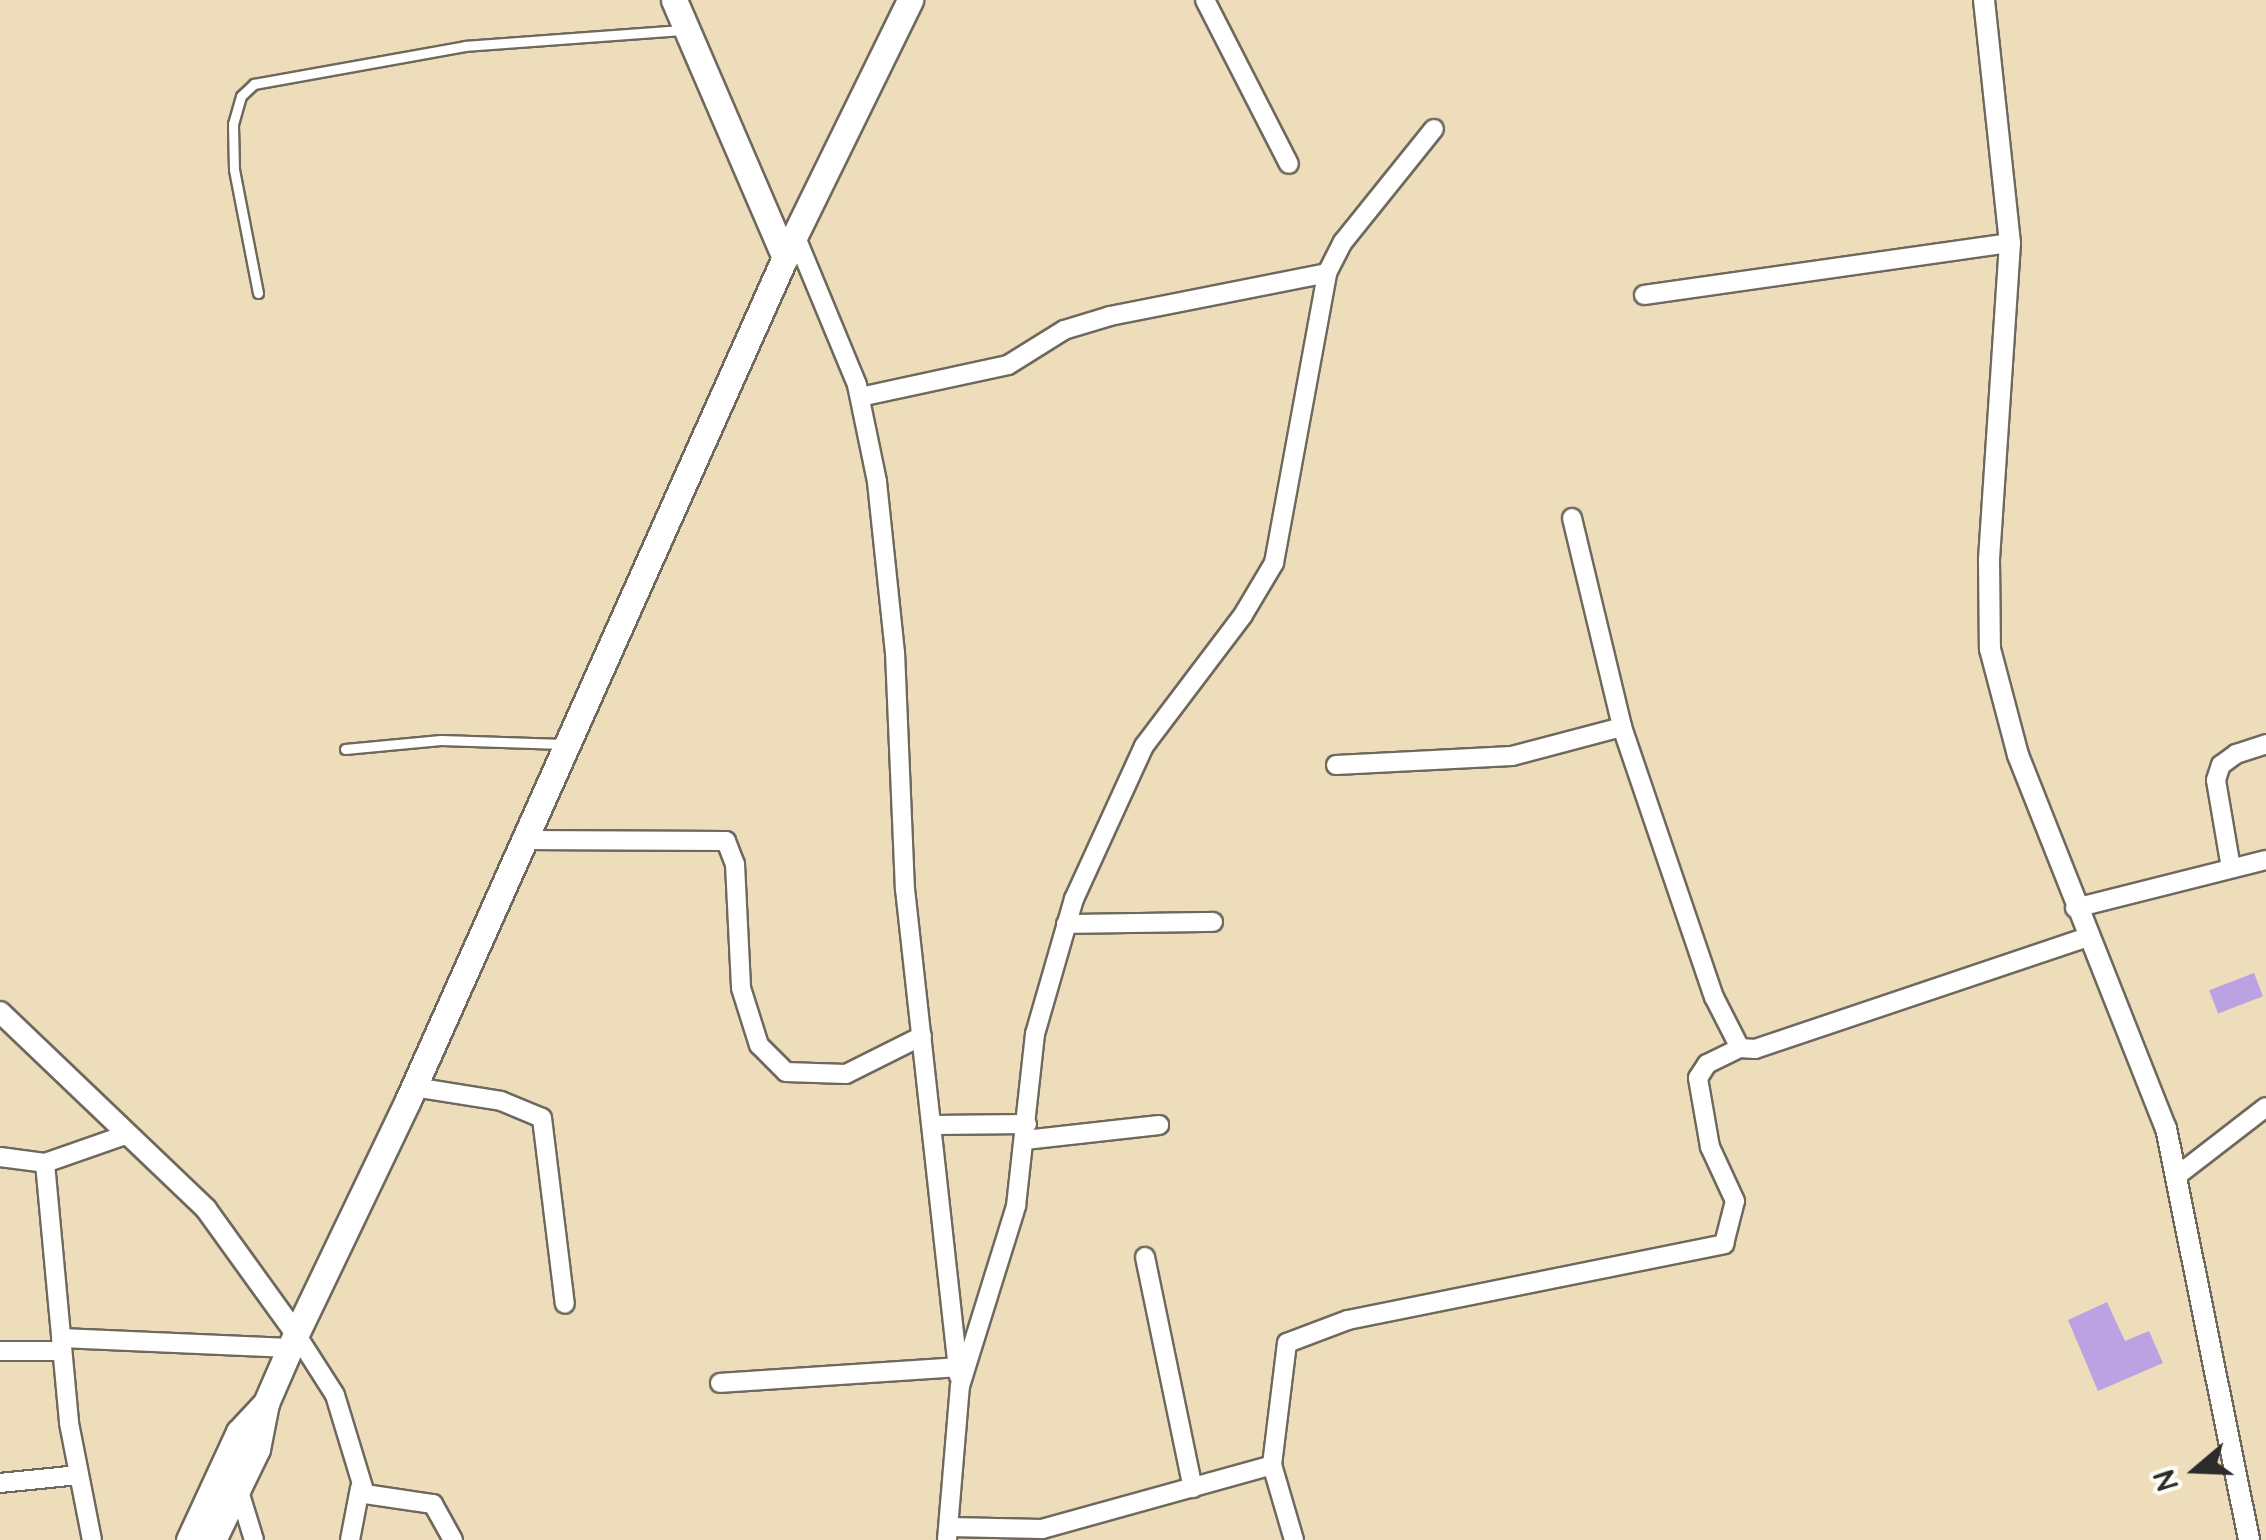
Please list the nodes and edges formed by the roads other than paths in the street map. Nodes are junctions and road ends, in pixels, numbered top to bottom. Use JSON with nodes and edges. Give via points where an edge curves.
{"nodes":[{"id":1,"x":674,"y":0,"type":"edge"},
{"id":2,"x":1205,"y":0,"type":"edge"},
{"id":3,"x":1984,"y":0,"type":"edge"},
{"id":4,"x":907,"y":2,"type":"edge"},
{"id":5,"x":687,"y":30,"type":"junction"},
{"id":6,"x":1434,"y":129,"type":"dead end"},
{"id":7,"x":1290,"y":164,"type":"dead end"},
{"id":8,"x":2010,"y":244,"type":"junction"},
{"id":9,"x":790,"y":247,"type":"junction"},
{"id":10,"x":1328,"y":273,"type":"junction"},
{"id":11,"x":258,"y":293,"type":"dead end"},
{"id":12,"x":1644,"y":295,"type":"dead end"},
{"id":13,"x":860,"y":397,"type":"junction"},
{"id":14,"x":1572,"y":518,"type":"dead end"},
{"id":15,"x":1622,"y":727,"type":"junction"},
{"id":16,"x":566,"y":744,"type":"junction"},
{"id":17,"x":2266,"y":744,"type":"edge"},
{"id":18,"x":345,"y":749,"type":"dead end"},
{"id":19,"x":1336,"y":765,"type":"dead end"},
{"id":20,"x":524,"y":840,"type":"junction"},
{"id":21,"x":2266,"y":860,"type":"edge"},
{"id":22,"x":2231,"y":868,"type":"junction"},
{"id":23,"x":2076,"y":908,"type":"junction"},
{"id":24,"x":1213,"y":922,"type":"dead end"},
{"id":25,"x":1066,"y":924,"type":"junction"},
{"id":26,"x":2087,"y":938,"type":"junction"},
{"id":27,"x":0,"y":1012,"type":"edge"},
{"id":28,"x":922,"y":1036,"type":"junction"},
{"id":29,"x":1740,"y":1048,"type":"junction"},
{"id":30,"x":414,"y":1087,"type":"junction"},
{"id":31,"x":2266,"y":1106,"type":"edge"},
{"id":32,"x":934,"y":1125,"type":"junction"},
{"id":33,"x":1159,"y":1125,"type":"dead end"},
{"id":34,"x":1026,"y":1132,"type":"junction"},
{"id":35,"x":128,"y":1134,"type":"junction"},
{"id":36,"x":0,"y":1157,"type":"edge"},
{"id":37,"x":45,"y":1163,"type":"junction"},
{"id":38,"x":2178,"y":1175,"type":"junction"},
{"id":39,"x":1145,"y":1257,"type":"dead end"},
{"id":40,"x":565,"y":1304,"type":"dead end"},
{"id":41,"x":293,"y":1341,"type":"junction"},
{"id":42,"x":61,"y":1344,"type":"junction"},
{"id":43,"x":0,"y":1351,"type":"edge"},
{"id":44,"x":958,"y":1366,"type":"junction"},
{"id":45,"x":720,"y":1383,"type":"dead end"},
{"id":46,"x":960,"y":1386,"type":"junction"},
{"id":47,"x":266,"y":1403,"type":"junction"},
{"id":48,"x":1272,"y":1465,"type":"junction"},
{"id":49,"x":79,"y":1475,"type":"junction"},
{"id":50,"x":0,"y":1483,"type":"edge"},
{"id":51,"x":238,"y":1488,"type":"junction"},
{"id":52,"x":360,"y":1488,"type":"junction"},
{"id":53,"x":1193,"y":1488,"type":"junction"},
{"id":54,"x":949,"y":1533,"type":"edge"},
{"id":55,"x":92,"y":1540,"type":"edge"},
{"id":56,"x":188,"y":1540,"type":"edge"},
{"id":57,"x":213,"y":1540,"type":"edge"},
{"id":58,"x":254,"y":1540,"type":"edge"},
{"id":59,"x":350,"y":1540,"type":"edge"},
{"id":60,"x":452,"y":1540,"type":"edge"},
{"id":61,"x":1294,"y":1540,"type":"edge"},
{"id":62,"x":2249,"y":1540,"type":"edge"}],
"edges":[{"from":1,"to":5,"type":"main road"},
{"from":2,"to":7,"type":"street"},
{"from":3,"to":8,"type":"street"},
{"from":4,"to":9,"type":"main road"},
{"from":5,"to":9,"type":"main road"},
{"from":5,"to":11,"type":"lane","via":[[465,46],[254,84],[241,96],[234,154]]},
{"from":6,"to":10,"type":"street","via":[[1343,242]]},
{"from":8,"to":12,"type":"street"},
{"from":8,"to":23,"type":"street","via":[[1989,560],[1990,649],[2018,755]]},
{"from":9,"to":13,"type":"street"},
{"from":9,"to":16,"type":"main road"},
{"from":10,"to":13,"type":"street","via":[[1110,316],[1064,330],[1008,365]]},
{"from":10,"to":25,"type":"street","via":[[1274,563],[1144,746],[1107,817]]},
{"from":13,"to":28,"type":"street","via":[[885,535],[901,844]]},
{"from":14,"to":15,"type":"street"},
{"from":15,"to":19,"type":"street","via":[[1512,756]]},
{"from":15,"to":29,"type":"street","via":[[1714,997]]},
{"from":16,"to":18,"type":"lane","via":[[441,740]]},
{"from":16,"to":20,"type":"main road"},
{"from":17,"to":22,"type":"street","via":[[2236,754],[2216,780]]},
{"from":20,"to":28,"type":"street","via":[[726,841],[735,864],[742,988],[759,1045],[786,1072],[846,1074]]},
{"from":20,"to":30,"type":"main road"},
{"from":21,"to":22,"type":"street"},
{"from":22,"to":23,"type":"street"},
{"from":23,"to":26,"type":"street"},
{"from":24,"to":25,"type":"street"},
{"from":25,"to":34,"type":"street","via":[[1042,998]]},
{"from":26,"to":29,"type":"street","via":[[1755,1049]]},
{"from":26,"to":38,"type":"street","via":[[2166,1128]]},
{"from":27,"to":35,"type":"street"},
{"from":28,"to":32,"type":"street"},
{"from":29,"to":48,"type":"street","via":[[1707,1064],[1698,1078],[1710,1146],[1735,1201],[1724,1244],[1302,1334],[1287,1343],[1280,1360]]},
{"from":30,"to":40,"type":"street","via":[[501,1102],[542,1118]]},
{"from":30,"to":41,"type":"main road"},
{"from":31,"to":38,"type":"street"},
{"from":32,"to":34,"type":"street"},
{"from":32,"to":44,"type":"street"},
{"from":33,"to":34,"type":"street"},
{"from":34,"to":46,"type":"street","via":[[1002,1261]]},
{"from":35,"to":37,"type":"street"},
{"from":35,"to":41,"type":"street","via":[[206,1208]]},
{"from":36,"to":37,"type":"street"},
{"from":37,"to":42,"type":"street"},
{"from":38,"to":62,"type":"street"},
{"from":39,"to":53,"type":"street"},
{"from":41,"to":42,"type":"street"},
{"from":41,"to":47,"type":"main road"},
{"from":41,"to":52,"type":"street","via":[[336,1395]]},
{"from":42,"to":43,"type":"street"},
{"from":42,"to":49,"type":"street"},
{"from":44,"to":45,"type":"street"},
{"from":44,"to":46,"type":"street"},
{"from":46,"to":54,"type":"street"},
{"from":47,"to":51,"type":"main road","via":[[257,1449]]},
{"from":47,"to":56,"type":"main road","via":[[239,1432]]},
{"from":48,"to":53,"type":"street"},
{"from":48,"to":61,"type":"street"},
{"from":49,"to":50,"type":"street"},
{"from":49,"to":55,"type":"street"},
{"from":51,"to":57,"type":"main road"},
{"from":51,"to":58,"type":"street"},
{"from":52,"to":59,"type":"street"},
{"from":52,"to":60,"type":"street","via":[[372,1498],[433,1504]]},
{"from":53,"to":54,"type":"street","via":[[1042,1529]]}]}
